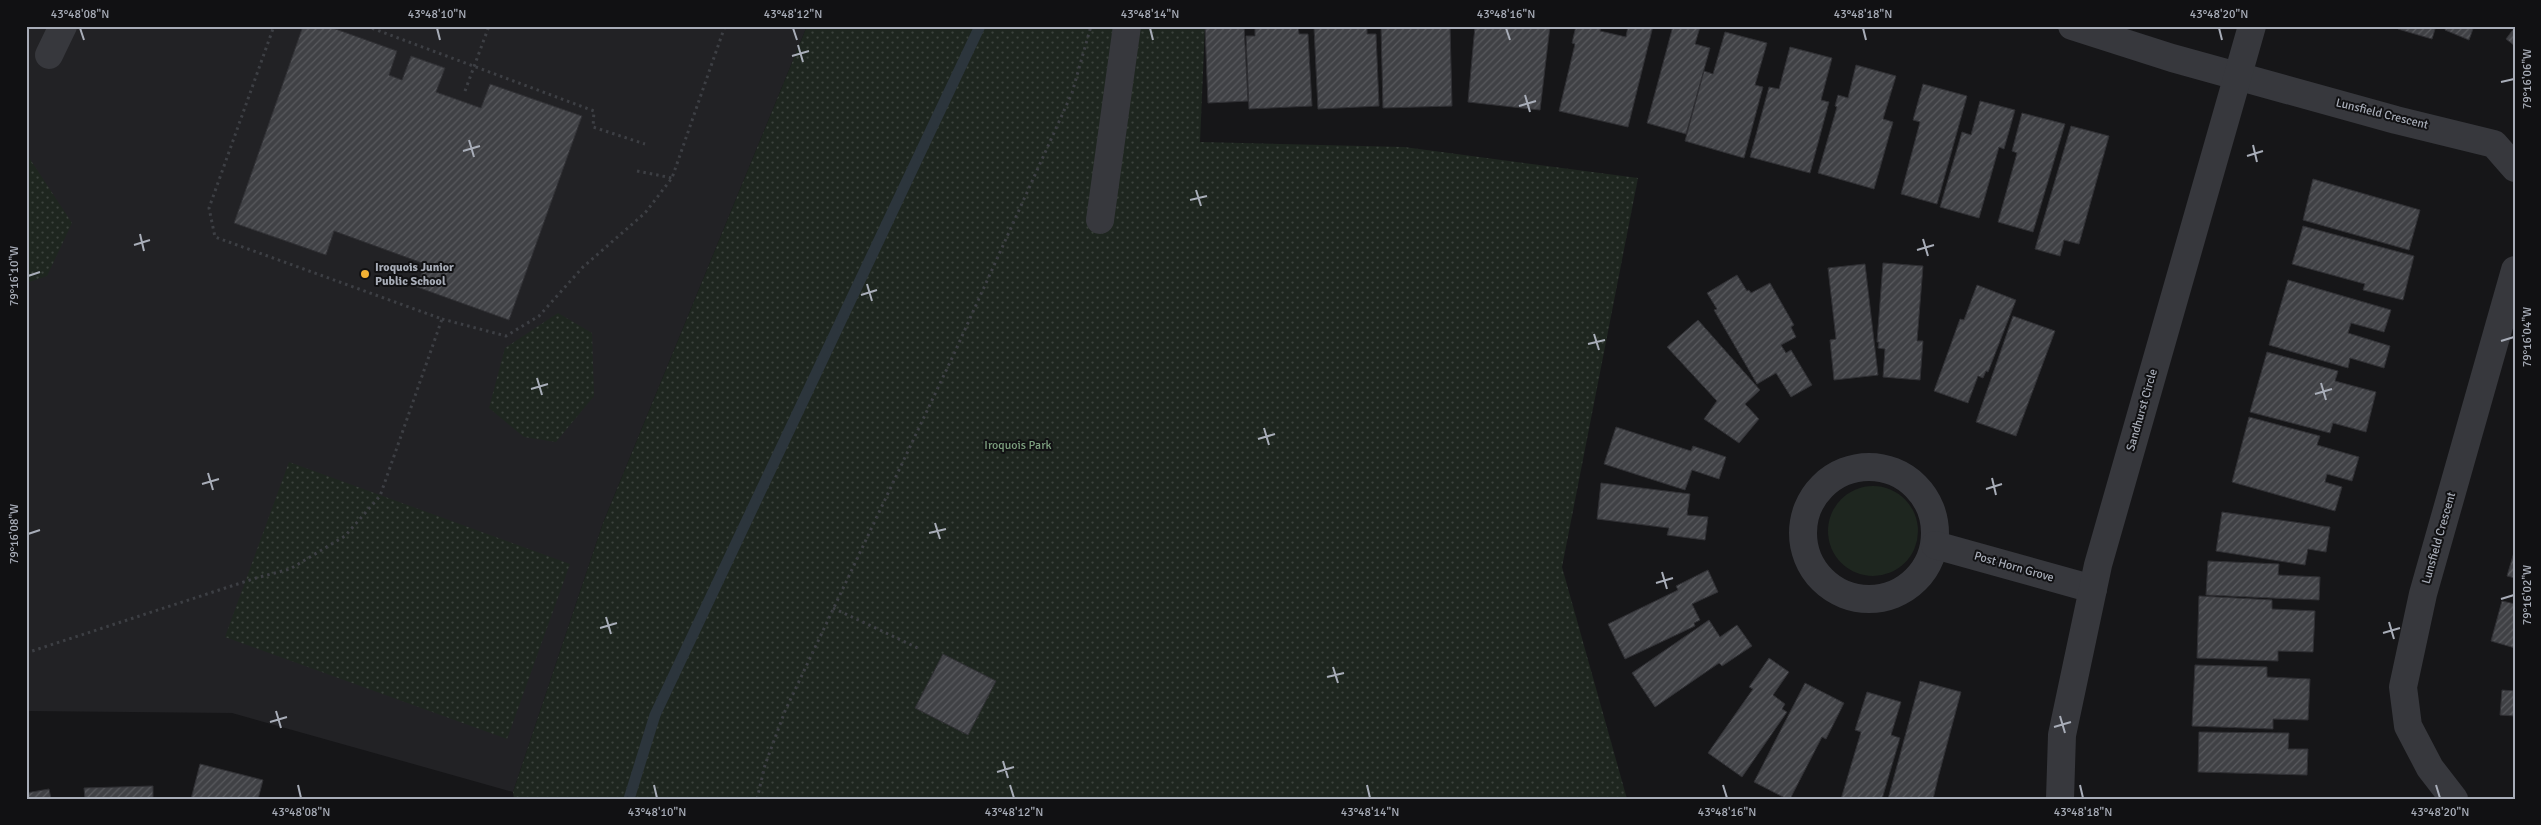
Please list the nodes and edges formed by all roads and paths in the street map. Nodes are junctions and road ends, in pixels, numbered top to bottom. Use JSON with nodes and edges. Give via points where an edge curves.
{"nodes":[{"id":1,"x":63,"y":26,"type":"edge"},
{"id":2,"x":274,"y":26,"type":"edge"},
{"id":3,"x":366,"y":26,"type":"edge"},
{"id":4,"x":489,"y":26,"type":"edge"},
{"id":5,"x":725,"y":26,"type":"edge"},
{"id":6,"x":1091,"y":26,"type":"edge"},
{"id":7,"x":1127,"y":26,"type":"edge"},
{"id":8,"x":2072,"y":26,"type":"edge"},
{"id":9,"x":2252,"y":26,"type":"edge"},
{"id":10,"x":49,"y":55,"type":"dead end"},
{"id":11,"x":475,"y":65,"type":"junction"},
{"id":12,"x":2240,"y":76,"type":"junction"},
{"id":13,"x":465,"y":91,"type":"dead end"},
{"id":14,"x":645,"y":144,"type":"dead end"},
{"id":15,"x":2515,"y":168,"type":"edge"},
{"id":16,"x":637,"y":171,"type":"dead end"},
{"id":17,"x":672,"y":178,"type":"junction"},
{"id":18,"x":1100,"y":220,"type":"dead end"},
{"id":19,"x":2515,"y":270,"type":"edge"},
{"id":20,"x":442,"y":320,"type":"junction"},
{"id":21,"x":1935,"y":545,"type":"junction"},
{"id":22,"x":2093,"y":589,"type":"junction"},
{"id":23,"x":833,"y":608,"type":"junction"},
{"id":24,"x":920,"y":650,"type":"dead end"},
{"id":25,"x":26,"y":653,"type":"edge"},
{"id":26,"x":757,"y":799,"type":"edge"},
{"id":27,"x":2060,"y":799,"type":"edge"},
{"id":28,"x":2454,"y":799,"type":"edge"}],
"edges":[{"from":1,"to":10,"type":"street"},
{"from":2,"to":20,"type":"path","via":[[209,208],[215,237]]},
{"from":3,"to":11,"type":"path"},
{"from":4,"to":11,"type":"path"},
{"from":5,"to":17,"type":"path"},
{"from":6,"to":23,"type":"path","via":[[1072,93],[953,356]]},
{"from":7,"to":18,"type":"street"},
{"from":8,"to":12,"type":"street","name":"Lunsfield Crescent"},
{"from":9,"to":12,"type":"street","name":"Sandhurst Circle"},
{"from":11,"to":13,"type":"path"},
{"from":11,"to":14,"type":"path","via":[[594,111],[593,127]]},
{"from":12,"to":15,"type":"street","name":"Lunsfield Crescent","via":[[2494,144]]},
{"from":12,"to":22,"type":"street","name":"Sandhurst Circle"},
{"from":16,"to":17,"type":"path"},
{"from":17,"to":20,"type":"path","via":[[645,213],[583,267],[539,316],[506,336]]},
{"from":19,"to":28,"type":"street","name":"Lunsfield Crescent","via":[[2423,594],[2403,687],[2408,726],[2430,768]]},
{"from":20,"to":25,"type":"path","via":[[380,496],[344,536],[290,569]]},
{"from":21,"to":21,"type":"street","via":[[1935,523],[1928,502],[1914,484],[1896,472],[1875,466],[1853,468],[1832,477],[1816,492],[1806,511],[1803,533],[1806,555],[1816,574],[1832,589],[1853,598],[1874,600],[1896,595],[1914,583],[1928,566]]},
{"from":21,"to":22,"type":"street","name":"Post Horn Grove"},
{"from":22,"to":27,"type":"street","name":"Sandhurst Circle","via":[[2062,735]]},
{"from":23,"to":24,"type":"path"},
{"from":23,"to":26,"type":"path","via":[[785,711],[765,765]]}]}
